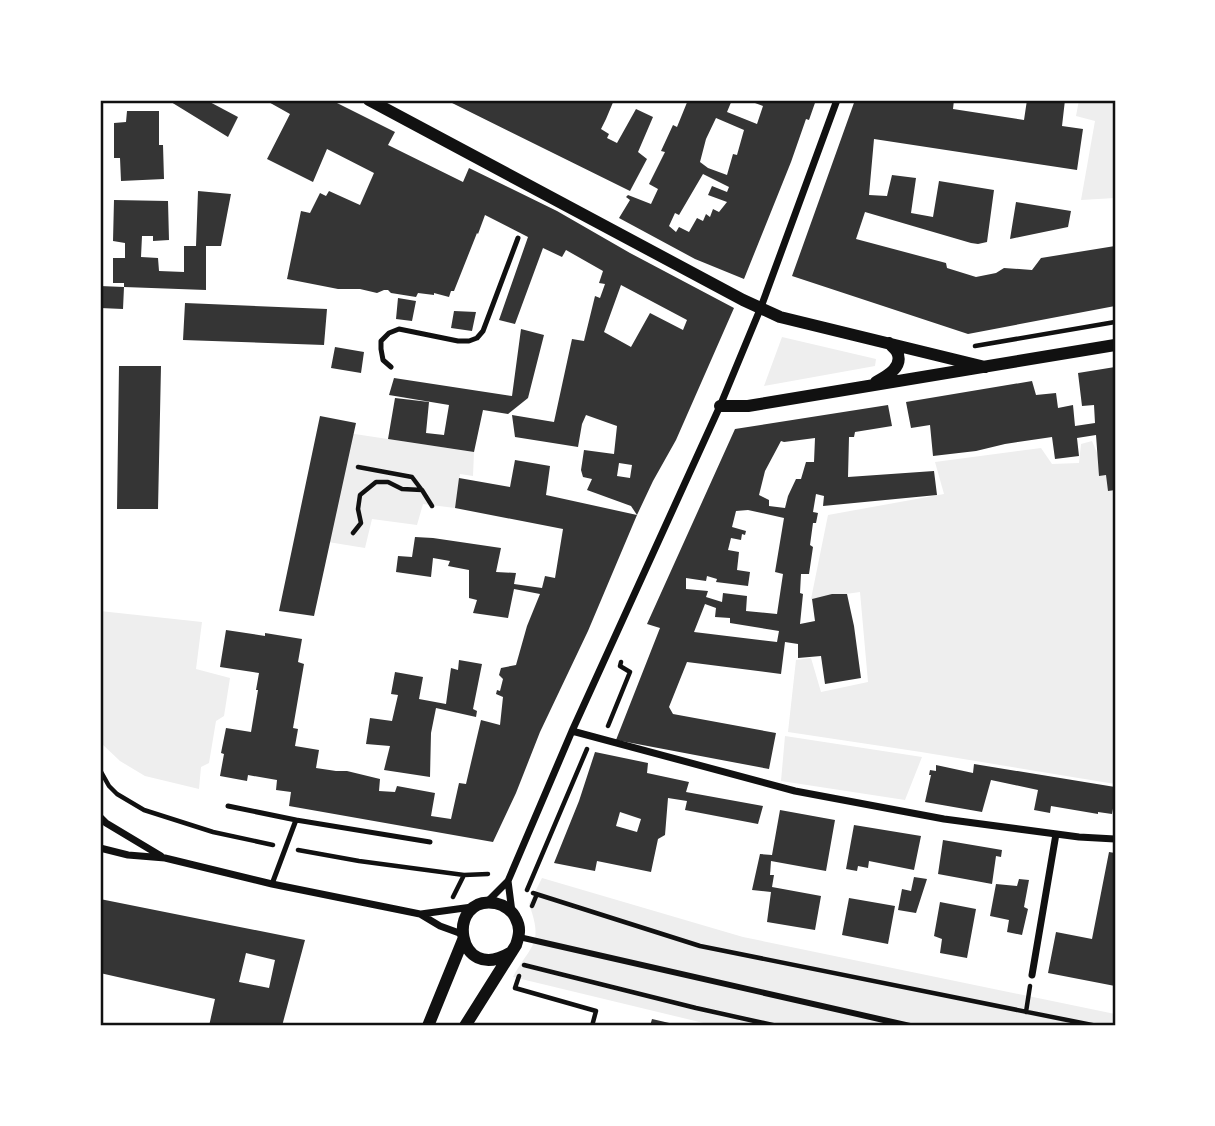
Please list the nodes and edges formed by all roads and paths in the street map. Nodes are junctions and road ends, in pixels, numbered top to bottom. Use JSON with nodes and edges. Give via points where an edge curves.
{"nodes":[{"id":1,"x":369,"y":100,"type":"edge"},
{"id":2,"x":837,"y":100,"type":"edge"},
{"id":3,"x":518,"y":238,"type":"dead end"},
{"id":4,"x":761,"y":307,"type":"junction"},
{"id":5,"x":1115,"y":321,"type":"edge"},
{"id":6,"x":888,"y":343,"type":"junction"},
{"id":7,"x":1115,"y":345,"type":"edge"},
{"id":8,"x":974,"y":346,"type":"dead end"},
{"id":9,"x":391,"y":367,"type":"dead end"},
{"id":10,"x":985,"y":368,"type":"junction"},
{"id":11,"x":866,"y":387,"type":"junction"},
{"id":12,"x":720,"y":406,"type":"junction"},
{"id":13,"x":358,"y":467,"type":"dead end"},
{"id":14,"x":397,"y":475,"type":"junction"},
{"id":15,"x":388,"y":482,"type":"junction"},
{"id":16,"x":422,"y":490,"type":"junction"},
{"id":17,"x":432,"y":506,"type":"dead end"},
{"id":18,"x":353,"y":533,"type":"dead end"},
{"id":19,"x":624,"y":656,"type":"dead end"},
{"id":20,"x":572,"y":731,"type":"junction"},
{"id":21,"x":592,"y":737,"type":"junction"},
{"id":22,"x":228,"y":806,"type":"dead end"},
{"id":23,"x":100,"y":817,"type":"edge"},
{"id":24,"x":296,"y":820,"type":"junction"},
{"id":25,"x":1056,"y":834,"type":"junction"},
{"id":26,"x":1115,"y":839,"type":"edge"},
{"id":27,"x":430,"y":842,"type":"dead end"},
{"id":28,"x":100,"y":848,"type":"edge"},
{"id":29,"x":165,"y":858,"type":"junction"},
{"id":30,"x":488,"y":874,"type":"dead end"},
{"id":31,"x":508,"y":881,"type":"junction"},
{"id":32,"x":272,"y":884,"type":"junction"},
{"id":33,"x":532,"y":892,"type":"junction"},
{"id":34,"x":451,"y":901,"type":"dead end"},
{"id":35,"x":481,"y":905,"type":"junction"},
{"id":36,"x":532,"y":906,"type":"dead end"},
{"id":37,"x":512,"y":912,"type":"junction"},
{"id":38,"x":420,"y":914,"type":"junction"},
{"id":39,"x":463,"y":937,"type":"junction"},
{"id":40,"x":519,"y":937,"type":"junction"},
{"id":41,"x":510,"y":953,"type":"junction"},
{"id":42,"x":1032,"y":975,"type":"joint"},
{"id":43,"x":1026,"y":1012,"type":"junction"},
{"id":44,"x":428,"y":1026,"type":"edge"},
{"id":45,"x":465,"y":1026,"type":"edge"},
{"id":46,"x":592,"y":1026,"type":"edge"},
{"id":47,"x":777,"y":1026,"type":"edge"},
{"id":48,"x":909,"y":1026,"type":"edge"},
{"id":49,"x":1097,"y":1026,"type":"edge"}],
"edges":[{"from":1,"to":4,"type":"street","via":[[537,194]]},
{"from":2,"to":4,"type":"street"},
{"from":3,"to":9,"type":"lane","via":[[477,338],[458,341],[399,329],[389,333],[380,349]]},
{"from":4,"to":6,"type":"street","via":[[780,317]]},
{"from":4,"to":12,"type":"street"},
{"from":5,"to":8,"type":"path"},
{"from":6,"to":10,"type":"street"},
{"from":6,"to":11,"type":"street","via":[[897,352],[898,362],[891,374]]},
{"from":7,"to":10,"type":"street"},
{"from":10,"to":11,"type":"street"},
{"from":11,"to":12,"type":"street"},
{"from":12,"to":20,"type":"street"},
{"from":13,"to":14,"type":"path"},
{"from":14,"to":15,"type":"path"},
{"from":14,"to":16,"type":"path","via":[[412,477]]},
{"from":15,"to":16,"type":"path","via":[[402,489]]},
{"from":15,"to":18,"type":"path","via":[[376,482],[360,495],[361,523]]},
{"from":16,"to":17,"type":"path"},
{"from":19,"to":21,"type":"path","via":[[620,666],[630,672],[606,730]]},
{"from":20,"to":21,"type":"street"},
{"from":20,"to":31,"type":"street"},
{"from":21,"to":25,"type":"street","via":[[794,791],[944,820]]},
{"from":21,"to":33,"type":"path"},
{"from":22,"to":24,"type":"lane"},
{"from":23,"to":29,"type":"street"},
{"from":24,"to":27,"type":"lane"},
{"from":24,"to":32,"type":"lane"},
{"from":25,"to":26,"type":"street"},
{"from":25,"to":42,"type":"street"},
{"from":28,"to":29,"type":"street"},
{"from":29,"to":32,"type":"street"},
{"from":30,"to":34,"type":"path","via":[[464,875]]},
{"from":31,"to":35,"type":"street"},
{"from":31,"to":37,"type":"street"},
{"from":32,"to":38,"type":"street"},
{"from":33,"to":36,"type":"path"},
{"from":33,"to":43,"type":"path","via":[[699,946]]},
{"from":35,"to":37,"type":"street","via":[[495,903]]},
{"from":35,"to":38,"type":"street"},
{"from":35,"to":39,"type":"street","via":[[464,921]]},
{"from":37,"to":40,"type":"street"},
{"from":38,"to":39,"type":"street"},
{"from":39,"to":41,"type":"street","via":[[467,948],[483,959]]},
{"from":39,"to":44,"type":"street"},
{"from":40,"to":41,"type":"street"},
{"from":40,"to":48,"type":"street"},
{"from":41,"to":45,"type":"street"},
{"from":42,"to":43,"type":"path"},
{"from":43,"to":49,"type":"path"},
{"from":46,"to":47,"type":"path","via":[[596,1011],[515,988],[523,965]]}]}
